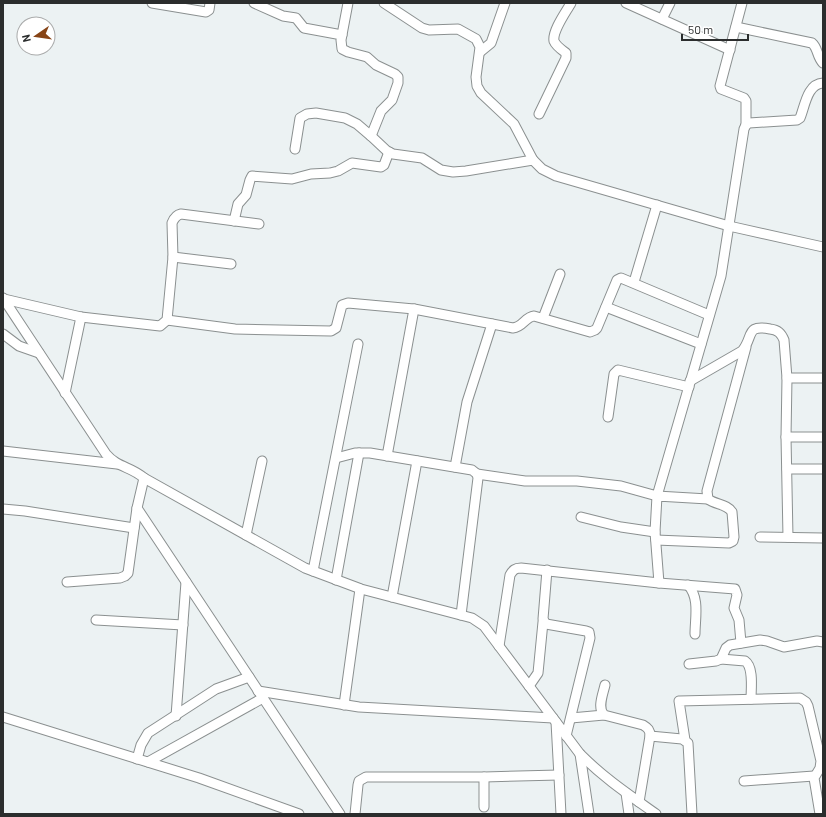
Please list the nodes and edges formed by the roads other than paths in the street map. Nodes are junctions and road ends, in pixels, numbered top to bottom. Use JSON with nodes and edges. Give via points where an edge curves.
{"nodes":[{"id":1,"x":152,"y":3,"type":"edge"},
{"id":2,"x":210,"y":3,"type":"edge"},
{"id":3,"x":254,"y":3,"type":"edge"},
{"id":4,"x":348,"y":3,"type":"edge"},
{"id":5,"x":384,"y":3,"type":"edge"},
{"id":6,"x":506,"y":3,"type":"edge"},
{"id":7,"x":571,"y":3,"type":"edge"},
{"id":8,"x":626,"y":3,"type":"edge"},
{"id":9,"x":670,"y":3,"type":"edge"},
{"id":10,"x":742,"y":3,"type":"edge"},
{"id":11,"x":662,"y":19,"type":"junction"},
{"id":12,"x":736,"y":27,"type":"junction"},
{"id":13,"x":342,"y":35,"type":"junction"},
{"id":14,"x":730,"y":50,"type":"junction"},
{"id":15,"x":480,"y":52,"type":"junction"},
{"id":16,"x":823,"y":63,"type":"edge"},
{"id":17,"x":823,"y":83,"type":"edge"},
{"id":18,"x":539,"y":114,"type":"dead end"},
{"id":19,"x":746,"y":125,"type":"junction"},
{"id":20,"x":371,"y":136,"type":"junction"},
{"id":21,"x":295,"y":149,"type":"dead end"},
{"id":22,"x":389,"y":152,"type":"junction"},
{"id":23,"x":533,"y":160,"type":"junction"},
{"id":24,"x":657,"y":205,"type":"junction"},
{"id":25,"x":234,"y":221,"type":"junction"},
{"id":26,"x":259,"y":224,"type":"dead end"},
{"id":27,"x":729,"y":226,"type":"junction"},
{"id":28,"x":823,"y":247,"type":"edge"},
{"id":29,"x":173,"y":257,"type":"junction"},
{"id":30,"x":231,"y":264,"type":"dead end"},
{"id":31,"x":560,"y":274,"type":"dead end"},
{"id":32,"x":634,"y":282,"type":"junction"},
{"id":33,"x":3,"y":299,"type":"edge"},
{"id":34,"x":606,"y":307,"type":"junction"},
{"id":35,"x":414,"y":309,"type":"junction"},
{"id":36,"x":709,"y":315,"type":"junction"},
{"id":37,"x":81,"y":317,"type":"junction"},
{"id":38,"x":543,"y":318,"type":"junction"},
{"id":39,"x":167,"y":320,"type":"junction"},
{"id":40,"x":492,"y":324,"type":"junction"},
{"id":41,"x":3,"y":334,"type":"edge"},
{"id":42,"x":358,"y":344,"type":"dead end"},
{"id":43,"x":701,"y":344,"type":"junction"},
{"id":44,"x":746,"y":347,"type":"junction"},
{"id":45,"x":39,"y":353,"type":"junction"},
{"id":46,"x":788,"y":378,"type":"junction"},
{"id":47,"x":823,"y":378,"type":"edge"},
{"id":48,"x":689,"y":384,"type":"junction"},
{"id":49,"x":65,"y":392,"type":"junction"},
{"id":50,"x":608,"y":417,"type":"dead end"},
{"id":51,"x":823,"y":436,"type":"edge"},
{"id":52,"x":786,"y":437,"type":"junction"},
{"id":53,"x":3,"y":451,"type":"edge"},
{"id":54,"x":358,"y":453,"type":"junction"},
{"id":55,"x":387,"y":456,"type":"junction"},
{"id":56,"x":336,"y":458,"type":"junction"},
{"id":57,"x":262,"y":461,"type":"dead end"},
{"id":58,"x":417,"y":461,"type":"junction"},
{"id":59,"x":117,"y":464,"type":"junction"},
{"id":60,"x":455,"y":467,"type":"junction"},
{"id":61,"x":823,"y":468,"type":"edge"},
{"id":62,"x":787,"y":469,"type":"junction"},
{"id":63,"x":477,"y":474,"type":"junction"},
{"id":64,"x":144,"y":478,"type":"junction"},
{"id":65,"x":657,"y":496,"type":"junction"},
{"id":66,"x":708,"y":499,"type":"junction"},
{"id":67,"x":137,"y":508,"type":"junction"},
{"id":68,"x":3,"y":509,"type":"edge"},
{"id":69,"x":581,"y":518,"type":"dead end"},
{"id":70,"x":134,"y":528,"type":"junction"},
{"id":71,"x":246,"y":535,"type":"junction"},
{"id":72,"x":656,"y":536,"type":"junction"},
{"id":73,"x":760,"y":537,"type":"dead end"},
{"id":74,"x":788,"y":537,"type":"junction"},
{"id":75,"x":823,"y":538,"type":"edge"},
{"id":76,"x":547,"y":570,"type":"junction"},
{"id":77,"x":313,"y":571,"type":"junction"},
{"id":78,"x":336,"y":580,"type":"junction"},
{"id":79,"x":68,"y":582,"type":"dead end"},
{"id":80,"x":186,"y":582,"type":"junction"},
{"id":81,"x":659,"y":583,"type":"junction"},
{"id":82,"x":688,"y":585,"type":"junction"},
{"id":83,"x":360,"y":589,"type":"junction"},
{"id":84,"x":392,"y":597,"type":"junction"},
{"id":85,"x":461,"y":615,"type":"junction"},
{"id":86,"x":96,"y":620,"type":"dead end"},
{"id":87,"x":543,"y":622,"type":"junction"},
{"id":88,"x":183,"y":625,"type":"junction"},
{"id":89,"x":695,"y":634,"type":"dead end"},
{"id":90,"x":823,"y":642,"type":"edge"},
{"id":91,"x":741,"y":643,"type":"junction"},
{"id":92,"x":499,"y":646,"type":"junction"},
{"id":93,"x":721,"y":660,"type":"junction"},
{"id":94,"x":689,"y":664,"type":"dead end"},
{"id":95,"x":249,"y":677,"type":"junction"},
{"id":96,"x":605,"y":685,"type":"dead end"},
{"id":97,"x":529,"y":686,"type":"junction"},
{"id":98,"x":260,"y":694,"type":"junction"},
{"id":99,"x":751,"y":700,"type":"junction"},
{"id":100,"x":344,"y":706,"type":"junction"},
{"id":101,"x":176,"y":716,"type":"junction"},
{"id":102,"x":604,"y":716,"type":"junction"},
{"id":103,"x":3,"y":717,"type":"edge"},
{"id":104,"x":570,"y":718,"type":"junction"},
{"id":105,"x":554,"y":720,"type":"junction"},
{"id":106,"x":566,"y":736,"type":"junction"},
{"id":107,"x":650,"y":736,"type":"junction"},
{"id":108,"x":685,"y":740,"type":"junction"},
{"id":109,"x":580,"y":754,"type":"junction"},
{"id":110,"x":137,"y":759,"type":"junction"},
{"id":111,"x":148,"y":762,"type":"junction"},
{"id":112,"x":559,"y":775,"type":"junction"},
{"id":113,"x":814,"y":776,"type":"junction"},
{"id":114,"x":484,"y":777,"type":"junction"},
{"id":115,"x":744,"y":781,"type":"dead end"},
{"id":116,"x":626,"y":793,"type":"junction"},
{"id":117,"x":639,"y":802,"type":"junction"},
{"id":118,"x":484,"y":807,"type":"dead end"},
{"id":119,"x":299,"y":814,"type":"edge"},
{"id":120,"x":340,"y":814,"type":"edge"},
{"id":121,"x":355,"y":814,"type":"edge"},
{"id":122,"x":561,"y":814,"type":"edge"},
{"id":123,"x":588,"y":814,"type":"edge"},
{"id":124,"x":629,"y":814,"type":"edge"},
{"id":125,"x":656,"y":814,"type":"edge"},
{"id":126,"x":692,"y":814,"type":"edge"},
{"id":127,"x":820,"y":814,"type":"edge"}],
"edges":[{"from":1,"to":2,"type":"street","via":[[206,12]]},
{"from":3,"to":13,"type":"street","via":[[283,16],[296,18],[304,28]]},
{"from":4,"to":13,"type":"street"},
{"from":5,"to":15,"type":"street","via":[[422,28],[458,30],[476,39]]},
{"from":6,"to":15,"type":"street","via":[[491,43]]},
{"from":7,"to":18,"type":"street","via":[[554,37],[556,45],[566,53],[566,58]]},
{"from":8,"to":11,"type":"street"},
{"from":9,"to":11,"type":"street"},
{"from":10,"to":12,"type":"street"},
{"from":11,"to":14,"type":"street"},
{"from":12,"to":14,"type":"street"},
{"from":12,"to":16,"type":"street","via":[[812,42]]},
{"from":13,"to":20,"type":"street","via":[[342,48],[366,57],[398,76],[392,100],[381,112]]},
{"from":14,"to":19,"type":"street","via":[[720,86],[725,92],[746,101]]},
{"from":15,"to":23,"type":"street","via":[[477,86],[481,93],[514,124]]},
{"from":17,"to":19,"type":"street","via":[[811,89],[797,120]]},
{"from":19,"to":27,"type":"street"},
{"from":20,"to":21,"type":"street","via":[[345,118],[307,114],[300,118]]},
{"from":20,"to":22,"type":"street"},
{"from":22,"to":23,"type":"street","via":[[422,158],[441,170],[453,172]]},
{"from":22,"to":25,"type":"street","via":[[381,167],[352,163],[338,171],[292,179],[252,176],[246,195],[238,204]]},
{"from":23,"to":24,"type":"street","via":[[542,169],[556,176]]},
{"from":24,"to":27,"type":"street"},
{"from":24,"to":32,"type":"street"},
{"from":25,"to":26,"type":"street"},
{"from":25,"to":29,"type":"street","via":[[177,215],[172,223]]},
{"from":27,"to":28,"type":"street"},
{"from":27,"to":36,"type":"street","via":[[722,272]]},
{"from":29,"to":30,"type":"street"},
{"from":29,"to":39,"type":"street"},
{"from":31,"to":38,"type":"street"},
{"from":32,"to":34,"type":"street","via":[[624,278],[617,280]]},
{"from":32,"to":36,"type":"street"},
{"from":33,"to":37,"type":"street"},
{"from":33,"to":45,"type":"street"},
{"from":34,"to":38,"type":"street","via":[[593,332]]},
{"from":34,"to":43,"type":"street"},
{"from":35,"to":39,"type":"street","via":[[344,303],[340,309],[338,325],[330,331],[235,329]]},
{"from":35,"to":40,"type":"street"},
{"from":35,"to":55,"type":"street"},
{"from":36,"to":43,"type":"street"},
{"from":37,"to":39,"type":"street","via":[[156,327]]},
{"from":37,"to":49,"type":"street"},
{"from":38,"to":40,"type":"street","via":[[531,316],[517,328]]},
{"from":40,"to":60,"type":"street","via":[[467,402]]},
{"from":41,"to":45,"type":"street","via":[[19,346]]},
{"from":42,"to":56,"type":"street"},
{"from":43,"to":48,"type":"street"},
{"from":44,"to":46,"type":"street","via":[[755,328],[776,330],[782,334]]},
{"from":44,"to":48,"type":"street"},
{"from":44,"to":66,"type":"street","via":[[707,491]]},
{"from":45,"to":49,"type":"street"},
{"from":46,"to":47,"type":"street"},
{"from":46,"to":52,"type":"street"},
{"from":48,"to":50,"type":"street","via":[[618,370],[614,374]]},
{"from":48,"to":65,"type":"street"},
{"from":49,"to":59,"type":"street","via":[[106,454]]},
{"from":51,"to":52,"type":"street"},
{"from":52,"to":62,"type":"street"},
{"from":53,"to":59,"type":"street"},
{"from":54,"to":55,"type":"street"},
{"from":54,"to":56,"type":"street"},
{"from":54,"to":78,"type":"street"},
{"from":55,"to":58,"type":"street"},
{"from":56,"to":77,"type":"street"},
{"from":57,"to":71,"type":"street"},
{"from":58,"to":60,"type":"street"},
{"from":58,"to":84,"type":"street"},
{"from":59,"to":64,"type":"street"},
{"from":60,"to":63,"type":"street","via":[[472,470]]},
{"from":61,"to":62,"type":"street"},
{"from":62,"to":74,"type":"street"},
{"from":63,"to":65,"type":"street","via":[[525,481],[577,481],[621,486]]},
{"from":63,"to":85,"type":"street"},
{"from":64,"to":67,"type":"street"},
{"from":64,"to":71,"type":"street"},
{"from":65,"to":66,"type":"street"},
{"from":65,"to":72,"type":"street"},
{"from":66,"to":72,"type":"street","via":[[727,507],[732,512],[733,541],[729,543]]},
{"from":67,"to":70,"type":"street"},
{"from":67,"to":80,"type":"street"},
{"from":68,"to":70,"type":"street"},
{"from":69,"to":72,"type":"street"},
{"from":70,"to":79,"type":"street","via":[[128,573],[125,576]]},
{"from":71,"to":77,"type":"street"},
{"from":72,"to":81,"type":"street"},
{"from":73,"to":74,"type":"street"},
{"from":74,"to":75,"type":"street"},
{"from":76,"to":81,"type":"street"},
{"from":76,"to":87,"type":"street"},
{"from":76,"to":92,"type":"street","via":[[521,568],[512,571]]},
{"from":77,"to":78,"type":"street"},
{"from":78,"to":83,"type":"street"},
{"from":80,"to":88,"type":"street"},
{"from":80,"to":95,"type":"street"},
{"from":81,"to":82,"type":"street"},
{"from":82,"to":89,"type":"street","via":[[693,591],[696,605]]},
{"from":82,"to":91,"type":"street","via":[[736,590],[738,595],[734,608],[739,620]]},
{"from":83,"to":84,"type":"street"},
{"from":83,"to":100,"type":"street"},
{"from":84,"to":85,"type":"street"},
{"from":85,"to":92,"type":"street","via":[[472,618],[484,626]]},
{"from":86,"to":88,"type":"street"},
{"from":87,"to":97,"type":"street","via":[[538,673]]},
{"from":87,"to":104,"type":"street","via":[[586,631],[590,635]]},
{"from":88,"to":101,"type":"street"},
{"from":90,"to":91,"type":"street","via":[[789,647],[760,640]]},
{"from":91,"to":93,"type":"street","via":[[726,648]]},
{"from":92,"to":97,"type":"street"},
{"from":93,"to":94,"type":"street"},
{"from":93,"to":99,"type":"street","via":[[748,663]]},
{"from":95,"to":98,"type":"street"},
{"from":95,"to":101,"type":"street","via":[[216,689]]},
{"from":96,"to":102,"type":"street","via":[[601,706],[601,713]]},
{"from":97,"to":105,"type":"street"},
{"from":98,"to":100,"type":"street"},
{"from":98,"to":111,"type":"street"},
{"from":98,"to":120,"type":"street"},
{"from":99,"to":108,"type":"street","via":[[678,701]]},
{"from":99,"to":113,"type":"street","via":[[800,698],[806,702],[821,761],[820,768]]},
{"from":100,"to":105,"type":"street"},
{"from":101,"to":110,"type":"street","via":[[148,733]]},
{"from":102,"to":104,"type":"street"},
{"from":102,"to":107,"type":"street","via":[[643,725],[650,731]]},
{"from":103,"to":110,"type":"street"},
{"from":104,"to":106,"type":"street"},
{"from":105,"to":106,"type":"street"},
{"from":105,"to":112,"type":"street"},
{"from":106,"to":109,"type":"street"},
{"from":107,"to":108,"type":"street"},
{"from":107,"to":117,"type":"street"},
{"from":108,"to":126,"type":"street","via":[[689,747]]},
{"from":109,"to":116,"type":"street","via":[[612,784]]},
{"from":109,"to":123,"type":"street"},
{"from":110,"to":111,"type":"street"},
{"from":111,"to":119,"type":"street"},
{"from":112,"to":114,"type":"street"},
{"from":112,"to":122,"type":"street"},
{"from":113,"to":115,"type":"street"},
{"from":113,"to":127,"type":"street"},
{"from":114,"to":118,"type":"street"},
{"from":114,"to":121,"type":"street","via":[[366,777],[359,781]]},
{"from":116,"to":117,"type":"street"},
{"from":116,"to":124,"type":"street"},
{"from":117,"to":125,"type":"street"}]}
